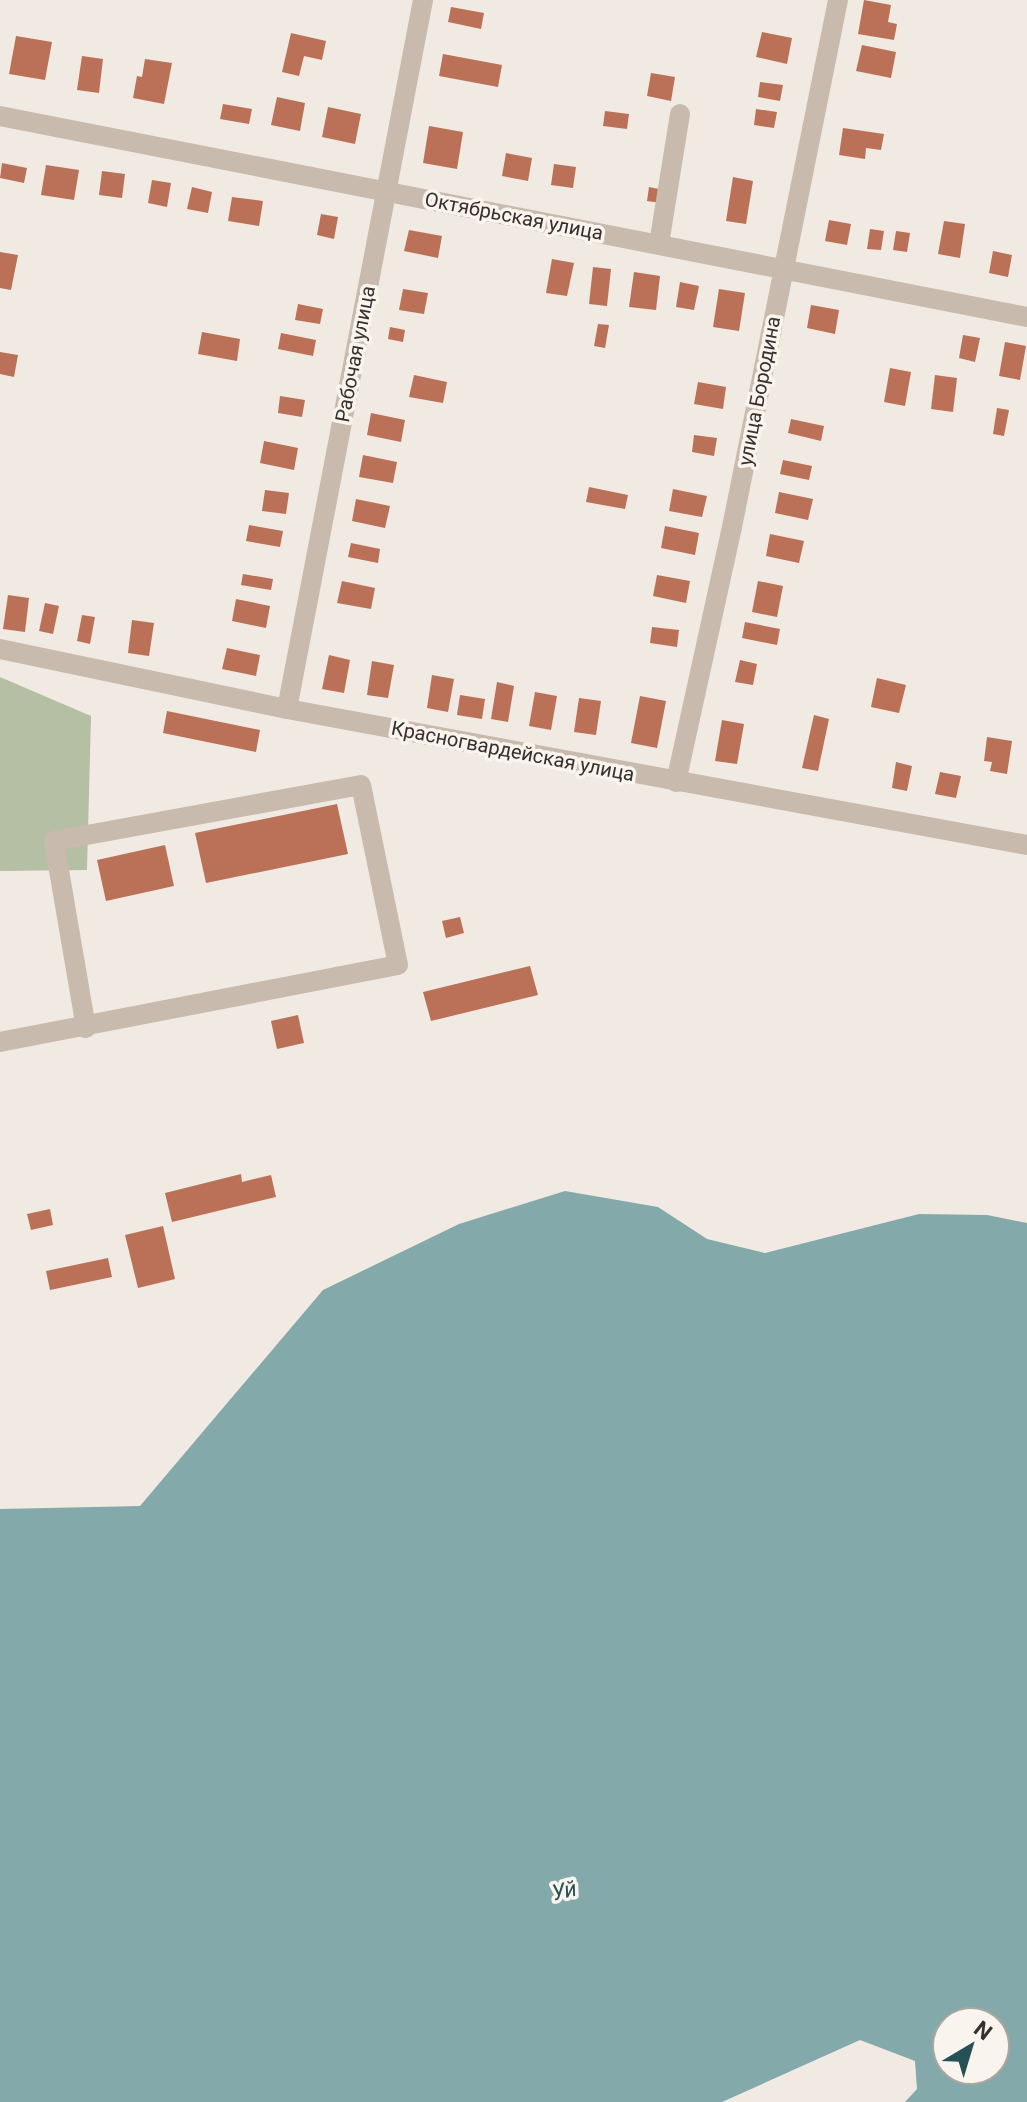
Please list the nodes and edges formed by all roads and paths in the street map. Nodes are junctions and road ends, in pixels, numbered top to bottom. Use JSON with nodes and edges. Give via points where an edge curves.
{"nodes":[{"id":1,"x":423,"y":0,"type":"edge"},
{"id":2,"x":838,"y":0,"type":"edge"},
{"id":3,"x":680,"y":114,"type":"dead end"},
{"id":4,"x":0,"y":116,"type":"edge"},
{"id":5,"x":386,"y":192,"type":"junction"},
{"id":6,"x":659,"y":244,"type":"junction"},
{"id":7,"x":784,"y":267,"type":"junction"},
{"id":8,"x":1027,"y":317,"type":"edge"},
{"id":9,"x":0,"y":649,"type":"edge"},
{"id":10,"x":287,"y":709,"type":"junction"},
{"id":11,"x":676,"y":782,"type":"junction"},
{"id":12,"x":1027,"y":845,"type":"edge"},
{"id":13,"x":86,"y":1028,"type":"junction"},
{"id":14,"x":0,"y":1042,"type":"edge"}],
"edges":[{"from":1,"to":5,"type":"street","name":"Рабочая улица"},
{"from":2,"to":7,"type":"street","name":"улица Бородина"},
{"from":3,"to":6,"type":"street"},
{"from":4,"to":5,"type":"street","name":"Октябрьская улица"},
{"from":5,"to":6,"type":"street","name":"Октябрьская улица"},
{"from":5,"to":10,"type":"street","name":"Рабочая улица"},
{"from":6,"to":7,"type":"street","name":"Октябрьская улица"},
{"from":7,"to":8,"type":"street","name":"Октябрьская улица"},
{"from":7,"to":11,"type":"street","name":"улица Бородина"},
{"from":9,"to":10,"type":"street","name":"Красногвардейская улица"},
{"from":10,"to":11,"type":"street","name":"Красногвардейская улица"},
{"from":11,"to":12,"type":"street","name":"Красногвардейская улица"},
{"from":13,"to":13,"type":"street","via":[[398,965],[361,785],[54,841]]},
{"from":13,"to":14,"type":"street"}]}
